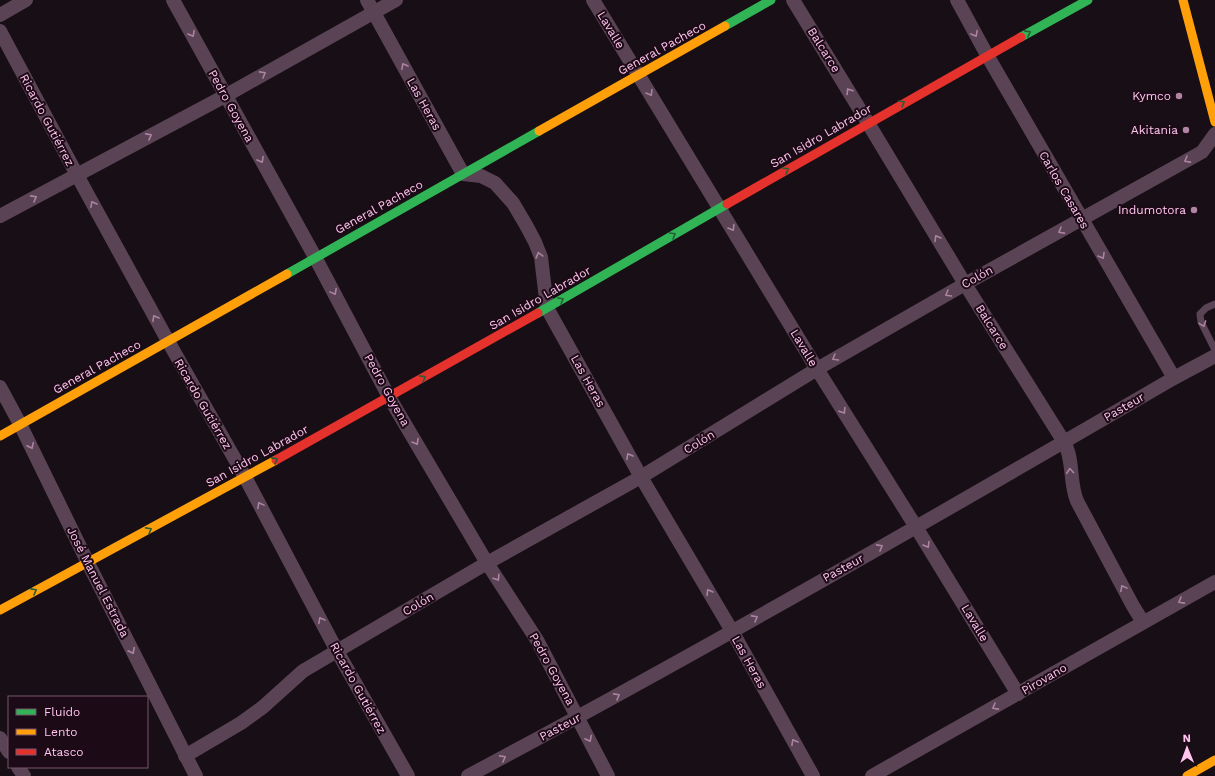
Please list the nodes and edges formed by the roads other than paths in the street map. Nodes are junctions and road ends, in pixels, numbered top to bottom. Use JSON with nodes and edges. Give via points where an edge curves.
{"nodes":[{"id":1,"x":26,"y":0,"type":"edge"},
{"id":2,"x":173,"y":0,"type":"edge"},
{"id":3,"x":367,"y":0,"type":"edge"},
{"id":4,"x":396,"y":0,"type":"edge"},
{"id":5,"x":593,"y":0,"type":"edge"},
{"id":6,"x":771,"y":0,"type":"edge"},
{"id":7,"x":793,"y":0,"type":"edge"},
{"id":8,"x":957,"y":0,"type":"edge"},
{"id":9,"x":1088,"y":0,"type":"edge"},
{"id":10,"x":1183,"y":0,"type":"edge"},
{"id":11,"x":374,"y":13,"type":"junction"},
{"id":12,"x":0,"y":15,"type":"edge"},
{"id":13,"x":0,"y":30,"type":"edge"},
{"id":14,"x":987,"y":55,"type":"junction"},
{"id":15,"x":638,"y":75,"type":"junction"},
{"id":16,"x":225,"y":96,"type":"junction"},
{"id":17,"x":1215,"y":122,"type":"edge"},
{"id":18,"x":868,"y":123,"type":"junction"},
{"id":19,"x":1215,"y":134,"type":"edge"},
{"id":20,"x":463,"y":174,"type":"junction"},
{"id":21,"x":77,"y":175,"type":"junction"},
{"id":22,"x":720,"y":208,"type":"junction"},
{"id":23,"x":0,"y":216,"type":"edge"},
{"id":24,"x":1081,"y":220,"type":"junction"},
{"id":25,"x":315,"y":257,"type":"junction"},
{"id":26,"x":965,"y":284,"type":"junction"},
{"id":27,"x":1215,"y":304,"type":"edge"},
{"id":28,"x":547,"y":308,"type":"junction"},
{"id":29,"x":168,"y":341,"type":"junction"},
{"id":30,"x":1215,"y":350,"type":"edge"},
{"id":31,"x":1215,"y":356,"type":"edge"},
{"id":32,"x":817,"y":369,"type":"junction"},
{"id":33,"x":1174,"y":378,"type":"junction"},
{"id":34,"x":0,"y":387,"type":"edge"},
{"id":35,"x":389,"y":397,"type":"junction"},
{"id":36,"x":20,"y":424,"type":"junction"},
{"id":37,"x":0,"y":436,"type":"edge"},
{"id":38,"x":1064,"y":442,"type":"junction"},
{"id":39,"x":245,"y":477,"type":"junction"},
{"id":40,"x":641,"y":477,"type":"junction"},
{"id":41,"x":916,"y":527,"type":"junction"},
{"id":42,"x":88,"y":563,"type":"junction"},
{"id":43,"x":487,"y":563,"type":"junction"},
{"id":44,"x":1215,"y":582,"type":"edge"},
{"id":45,"x":0,"y":610,"type":"edge"},
{"id":46,"x":1143,"y":622,"type":"junction"},
{"id":47,"x":732,"y":631,"type":"junction"},
{"id":48,"x":337,"y":651,"type":"junction"},
{"id":49,"x":1018,"y":694,"type":"junction"},
{"id":50,"x":578,"y":717,"type":"junction"},
{"id":51,"x":0,"y":738,"type":"edge"},
{"id":52,"x":8,"y":750,"type":"edge"},
{"id":53,"x":185,"y":756,"type":"junction"},
{"id":54,"x":1215,"y":760,"type":"edge"},
{"id":55,"x":196,"y":776,"type":"edge"},
{"id":56,"x":408,"y":776,"type":"edge"},
{"id":57,"x":468,"y":776,"type":"edge"},
{"id":58,"x":608,"y":776,"type":"edge"},
{"id":59,"x":813,"y":776,"type":"edge"},
{"id":60,"x":872,"y":776,"type":"edge"},
{"id":61,"x":1187,"y":776,"type":"edge"}],
"edges":[{"from":1,"to":12,"type":"street"},
{"from":2,"to":16,"type":"street","name":"Pedro Goyena","one_way":true},
{"from":3,"to":11,"type":"street","name":"Las Heras"},
{"from":4,"to":11,"type":"street"},
{"from":5,"to":15,"type":"street","name":"Lavalle"},
{"from":6,"to":15,"type":"street","name":"General Pacheco"},
{"from":18,"to":7,"type":"street","name":"Balcarce","one_way":true},
{"from":8,"to":14,"type":"street","name":"Carlos Casares","one_way":true},
{"from":14,"to":9,"type":"street","name":"San Isidro Labrador","one_way":true},
{"from":10,"to":17,"type":"street"},
{"from":16,"to":11,"type":"street","one_way":true},
{"from":20,"to":11,"type":"street","name":"Las Heras","one_way":true},
{"from":13,"to":21,"type":"street","name":"Ricardo Gutiérrez"},
{"from":18,"to":14,"type":"street","name":"San Isidro Labrador","one_way":true},
{"from":14,"to":24,"type":"street","name":"Carlos Casares"},
{"from":15,"to":20,"type":"street","name":"General Pacheco"},
{"from":15,"to":22,"type":"street","name":"Lavalle","one_way":true},
{"from":21,"to":16,"type":"street","one_way":true},
{"from":16,"to":25,"type":"street","name":"Pedro Goyena","one_way":true},
{"from":22,"to":18,"type":"street","name":"San Isidro Labrador","one_way":true},
{"from":26,"to":18,"type":"street","name":"Balcarce","one_way":true},
{"from":19,"to":24,"type":"street","name":"Colón","one_way":true,"via":[[1202,152]]},
{"from":20,"to":25,"type":"street","name":"General Pacheco"},
{"from":28,"to":20,"type":"street","name":"Las Heras","one_way":true,"via":[[540,257],[535,242],[513,203],[487,178]]},
{"from":23,"to":21,"type":"street","one_way":true},
{"from":29,"to":21,"type":"street","name":"Ricardo Gutiérrez","one_way":true},
{"from":28,"to":22,"type":"street","name":"San Isidro Labrador","one_way":true},
{"from":22,"to":32,"type":"street","name":"Lavalle","one_way":true},
{"from":24,"to":26,"type":"street","name":"Colón","one_way":true},
{"from":24,"to":33,"type":"street","name":"Carlos Casares","one_way":true},
{"from":25,"to":29,"type":"street","name":"General Pacheco"},
{"from":25,"to":35,"type":"street","name":"Pedro Goyena","one_way":true},
{"from":26,"to":32,"type":"street","name":"Colón","one_way":true},
{"from":26,"to":38,"type":"street","name":"Balcarce"},
{"from":27,"to":30,"type":"lane","one_way":true,"via":[[1200,314],[1201,322]]},
{"from":35,"to":28,"type":"street","name":"San Isidro Labrador","one_way":true},
{"from":40,"to":28,"type":"street","name":"Las Heras","one_way":true},
{"from":29,"to":36,"type":"street","name":"General Pacheco"},
{"from":29,"to":39,"type":"street","name":"Ricardo Gutiérrez"},
{"from":31,"to":33,"type":"street","name":"Pasteur"},
{"from":32,"to":40,"type":"street","name":"Colón"},
{"from":32,"to":41,"type":"street","name":"Lavalle","one_way":true},
{"from":33,"to":38,"type":"street","name":"Pasteur"},
{"from":34,"to":36,"type":"street","name":"José Manuel Estrada"},
{"from":39,"to":35,"type":"street","name":"San Isidro Labrador","one_way":true},
{"from":35,"to":43,"type":"street","name":"Pedro Goyena","one_way":true},
{"from":36,"to":37,"type":"street","name":"General Pacheco"},
{"from":36,"to":42,"type":"street","name":"José Manuel Estrada","one_way":true},
{"from":38,"to":41,"type":"street","name":"Pasteur"},
{"from":46,"to":38,"type":"street","name":"Balcarce","one_way":true,"via":[[1077,501],[1073,491],[1068,449]]},
{"from":42,"to":39,"type":"street","name":"San Isidro Labrador","one_way":true},
{"from":48,"to":39,"type":"street","name":"Ricardo Gutiérrez","one_way":true},
{"from":40,"to":43,"type":"street","name":"Colón"},
{"from":47,"to":40,"type":"street","name":"Las Heras","one_way":true},
{"from":47,"to":41,"type":"street","name":"Pasteur","one_way":true},
{"from":41,"to":49,"type":"street","name":"Lavalle","one_way":true},
{"from":45,"to":42,"type":"street","name":"San Isidro Labrador","one_way":true},
{"from":42,"to":53,"type":"street","name":"José Manuel Estrada","one_way":true},
{"from":43,"to":48,"type":"street","name":"Colón"},
{"from":43,"to":50,"type":"street","name":"Pedro Goyena","one_way":true,"via":[[537,640]]},
{"from":44,"to":46,"type":"street","name":"Pirovano","one_way":true},
{"from":46,"to":49,"type":"street","name":"Pirovano"},
{"from":50,"to":47,"type":"street","name":"Pasteur","one_way":true},
{"from":59,"to":47,"type":"street","name":"Las Heras","one_way":true},
{"from":48,"to":53,"type":"street","name":"Colón","via":[[303,671],[241,723]]},
{"from":48,"to":56,"type":"street","name":"Ricardo Gutiérrez"},
{"from":49,"to":60,"type":"street","name":"Pirovano","one_way":true},
{"from":57,"to":50,"type":"street","name":"Pasteur","one_way":true},
{"from":50,"to":58,"type":"street","name":"Pedro Goyena","one_way":true},
{"from":51,"to":52,"type":"street"},
{"from":53,"to":55,"type":"street","name":"José Manuel Estrada"},
{"from":54,"to":61,"type":"street"}]}
